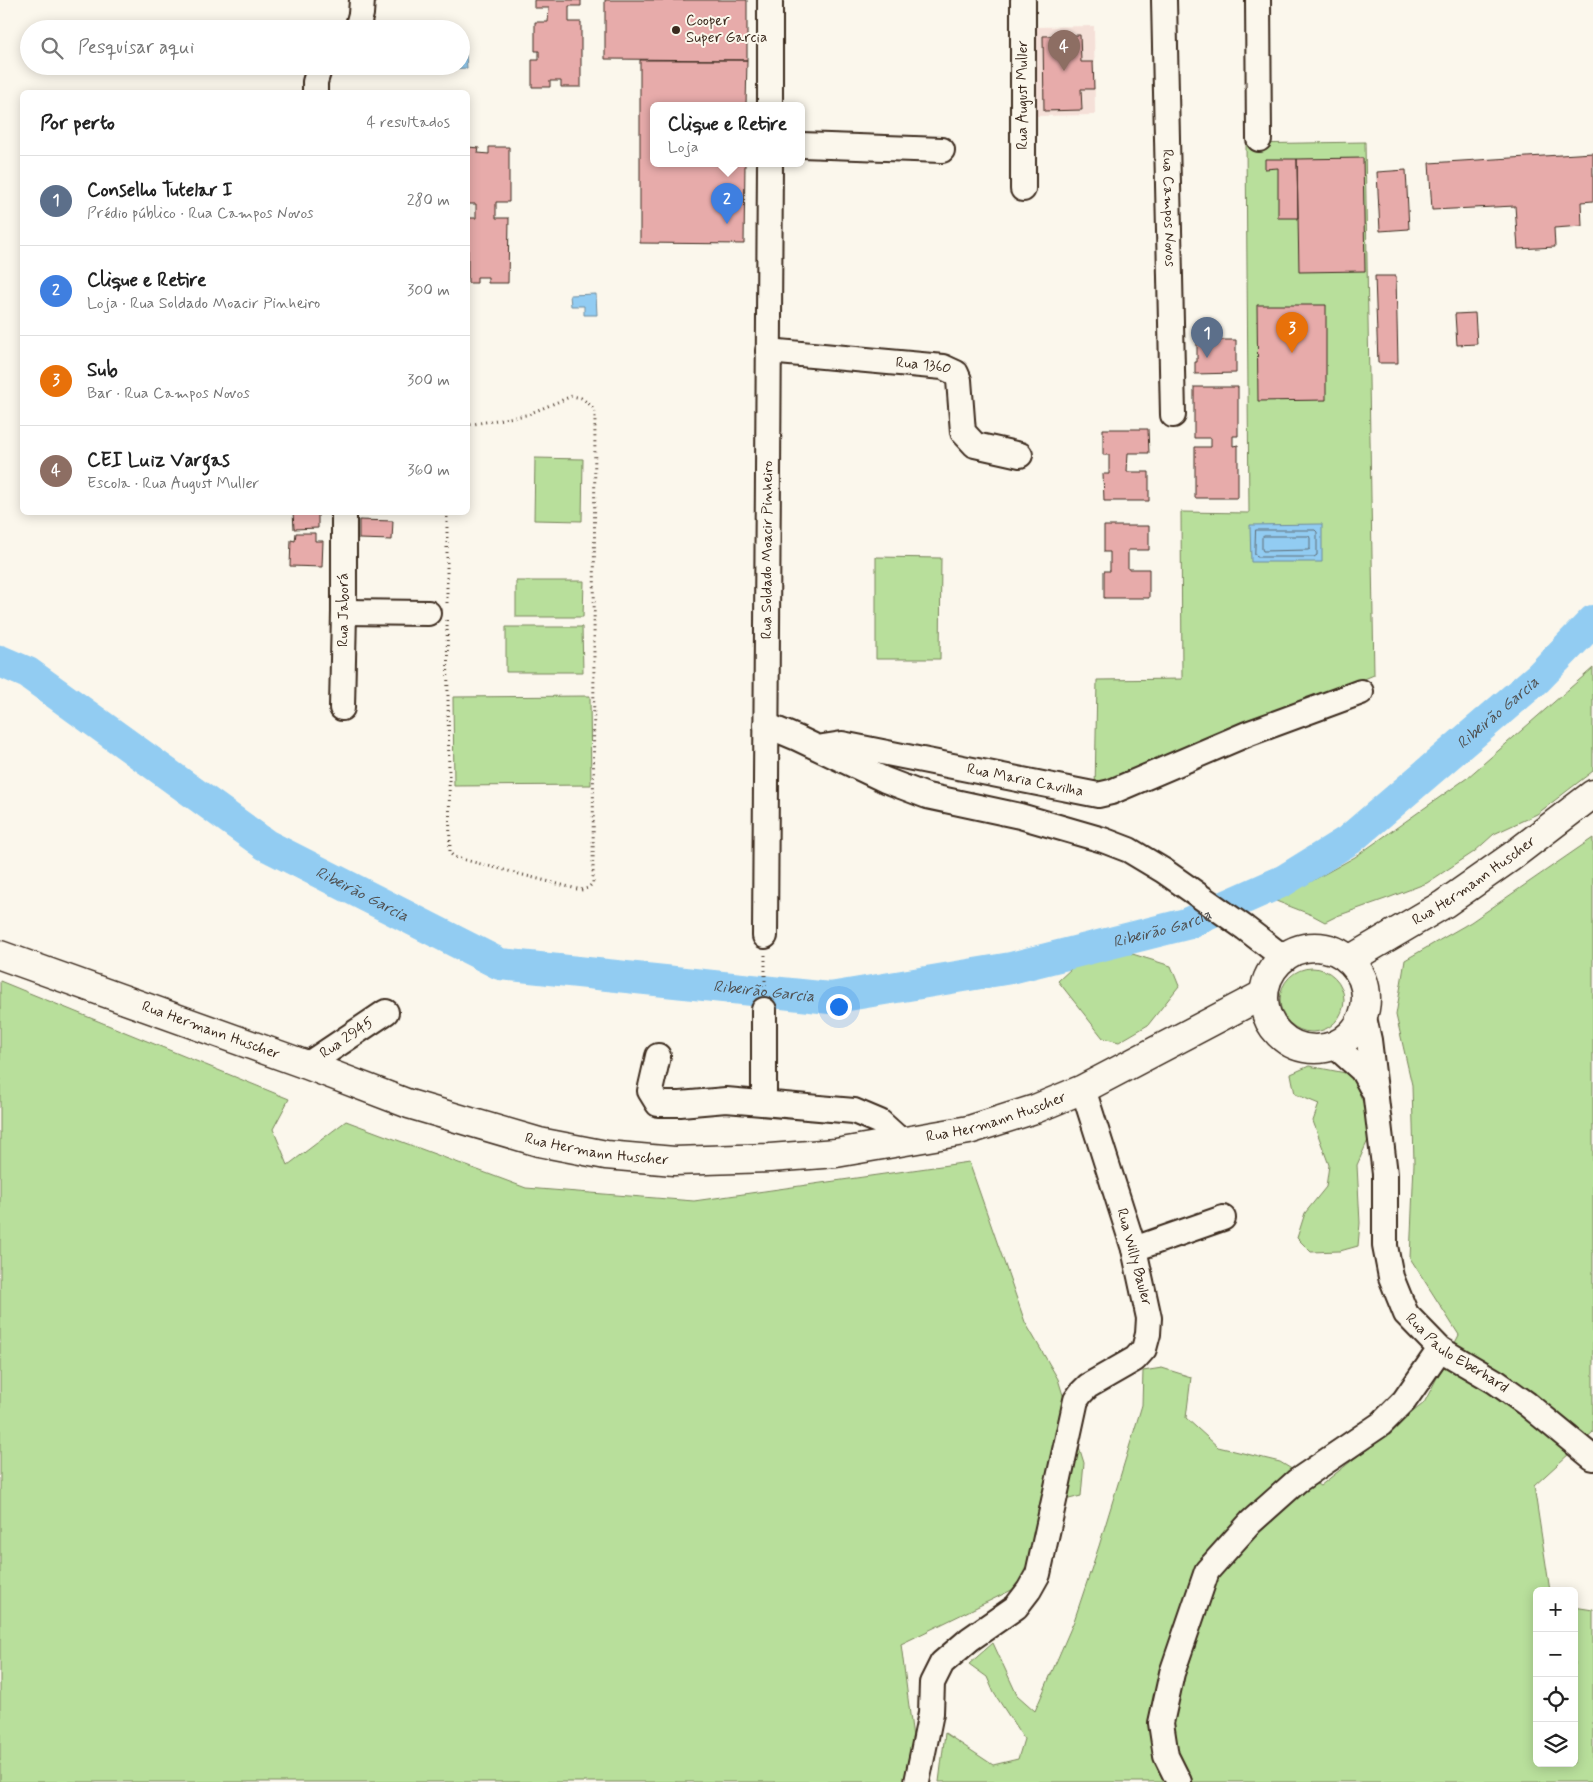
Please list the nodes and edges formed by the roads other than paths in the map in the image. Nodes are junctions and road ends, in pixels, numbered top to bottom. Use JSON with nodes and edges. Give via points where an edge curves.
{"nodes":[{"id":1,"x":362,"y":0,"type":"edge"},
{"id":2,"x":770,"y":0,"type":"edge"},
{"id":3,"x":1022,"y":0,"type":"edge"},
{"id":4,"x":1164,"y":0,"type":"edge"},
{"id":5,"x":1258,"y":0,"type":"edge"},
{"id":6,"x":360,"y":20,"type":"edge"},
{"id":7,"x":317,"y":75,"type":"edge"},
{"id":8,"x":315,"y":90,"type":"edge"},
{"id":9,"x":770,"y":102,"type":"edge"},
{"id":10,"x":1259,"y":139,"type":"dead end"},
{"id":11,"x":805,"y":145,"type":"edge"},
{"id":12,"x":942,"y":150,"type":"dead end"},
{"id":13,"x":770,"y":167,"type":"edge"},
{"id":14,"x":1023,"y":189,"type":"dead end"},
{"id":15,"x":768,"y":351,"type":"junction"},
{"id":16,"x":1173,"y":415,"type":"dead end"},
{"id":17,"x":1020,"y":455,"type":"dead end"},
{"id":18,"x":344,"y":515,"type":"edge"},
{"id":19,"x":344,"y":612,"type":"junction"},
{"id":20,"x":441,"y":613,"type":"road end"},
{"id":21,"x":1361,"y":692,"type":"dead end"},
{"id":22,"x":342,"y":708,"type":"dead end"},
{"id":23,"x":766,"y":725,"type":"junction"},
{"id":24,"x":818,"y":748,"type":"junction"},
{"id":25,"x":1593,"y":794,"type":"edge"},
{"id":26,"x":765,"y":936,"type":"road end"},
{"id":27,"x":0,"y":955,"type":"edge"},
{"id":28,"x":1284,"y":958,"type":"junction"},
{"id":29,"x":1349,"y":960,"type":"junction"},
{"id":30,"x":1264,"y":994,"type":"junction"},
{"id":31,"x":764,"y":1010,"type":"road end"},
{"id":32,"x":386,"y":1012,"type":"dead end"},
{"id":33,"x":1363,"y":1013,"type":"junction"},
{"id":34,"x":1199,"y":1028,"type":"junction"},
{"id":35,"x":1274,"y":1029,"type":"junction"},
{"id":36,"x":1334,"y":1045,"type":"junction"},
{"id":37,"x":658,"y":1056,"type":"dead end"},
{"id":38,"x":307,"y":1065,"type":"junction"},
{"id":39,"x":1084,"y":1089,"type":"junction"},
{"id":40,"x":1375,"y":1092,"type":"junction"},
{"id":41,"x":764,"y":1103,"type":"junction"},
{"id":42,"x":902,"y":1142,"type":"junction"},
{"id":43,"x":1223,"y":1218,"type":"dead end"},
{"id":44,"x":1134,"y":1249,"type":"junction"},
{"id":45,"x":1440,"y":1348,"type":"junction"},
{"id":46,"x":1593,"y":1458,"type":"edge"},
{"id":47,"x":917,"y":1782,"type":"edge"},
{"id":48,"x":1179,"y":1782,"type":"edge"}],
"edges":[{"from":1,"to":6,"type":"street"},
{"from":2,"to":9,"type":"street"},
{"from":3,"to":14,"type":"street","name":"Rua August Muller"},
{"from":4,"to":16,"type":"street","name":"Rua Campos Novos"},
{"from":5,"to":10,"type":"street"},
{"from":7,"to":8,"type":"street"},
{"from":11,"to":12,"type":"street"},
{"from":13,"to":15,"type":"street","name":"Rua Soldado Moacir Pinheiro"},
{"from":15,"to":17,"type":"street","name":"Rua 1360","via":[[943,367],[956,373],[959,380],[963,432],[975,446]]},
{"from":15,"to":23,"type":"street","name":"Rua Soldado Moacir Pinheiro"},
{"from":18,"to":19,"type":"street","name":"Rua Jaborá"},
{"from":19,"to":20,"type":"street"},
{"from":19,"to":22,"type":"street","name":"Rua Jaborá"},
{"from":21,"to":24,"type":"street","name":"Rua Maria Cavilha","via":[[1098,795],[842,744]]},
{"from":23,"to":24,"type":"street"},
{"from":23,"to":26,"type":"street","name":"Rua Soldado Moacir Pinheiro"},
{"from":24,"to":28,"type":"street","via":[[927,796],[1020,816],[1129,850],[1164,871]]},
{"from":25,"to":29,"type":"main road","name":"Rua Hermann Huscher","via":[[1444,904]]},
{"from":27,"to":38,"type":"main road","name":"Rua Hermann Huscher"},
{"from":28,"to":29,"type":"main road","via":[[1296,951],[1324,948]]},
{"from":28,"to":30,"type":"main road","via":[[1270,974]]},
{"from":29,"to":33,"type":"main road","via":[[1364,984],[1366,1004]]},
{"from":30,"to":34,"type":"main road","name":"Rua Hermann Huscher"},
{"from":30,"to":35,"type":"main road","via":[[1266,1012]]},
{"from":31,"to":41,"type":"street"},
{"from":32,"to":38,"type":"street","name":"Rua 2945"},
{"from":33,"to":36,"type":"main road","via":[[1353,1032]]},
{"from":33,"to":40,"type":"street","name":"Rua Paulo Eberhard"},
{"from":34,"to":35,"type":"main road","name":"Rua Hermann Huscher","via":[[1259,1026]]},
{"from":34,"to":39,"type":"main road","name":"Rua Hermann Huscher"},
{"from":35,"to":36,"type":"main road","via":[[1285,1040],[1298,1046],[1312,1049]]},
{"from":36,"to":40,"type":"street","name":"Rua Paulo Eberhard","via":[[1362,1070]]},
{"from":37,"to":41,"type":"street","via":[[650,1091],[658,1104],[726,1100]]},
{"from":38,"to":42,"type":"main road","name":"Rua Hermann Huscher","via":[[409,1104],[539,1142],[606,1155],[674,1161],[770,1158],[836,1153]]},
{"from":39,"to":42,"type":"main road","name":"Rua Hermann Huscher","via":[[969,1130]]},
{"from":39,"to":44,"type":"street","name":"Rua Willy Bauler"},
{"from":40,"to":45,"type":"street","name":"Rua Paulo Eberhard","via":[[1385,1174],[1385,1246],[1391,1277],[1406,1314]]},
{"from":41,"to":42,"type":"street","via":[[854,1111],[880,1122]]},
{"from":43,"to":44,"type":"street"},
{"from":44,"to":47,"type":"street","name":"Rua Willy Bauler","via":[[1149,1318],[1144,1350],[1135,1359],[1088,1386],[1076,1400],[1038,1574],[1016,1607],[942,1663],[932,1683],[931,1713]]},
{"from":45,"to":46,"type":"street","name":"Rua Paulo Eberhard","via":[[1527,1404]]},
{"from":45,"to":48,"type":"street","via":[[1404,1401],[1381,1424],[1297,1481],[1251,1522],[1207,1571],[1172,1674],[1162,1724],[1166,1756]]}]}
